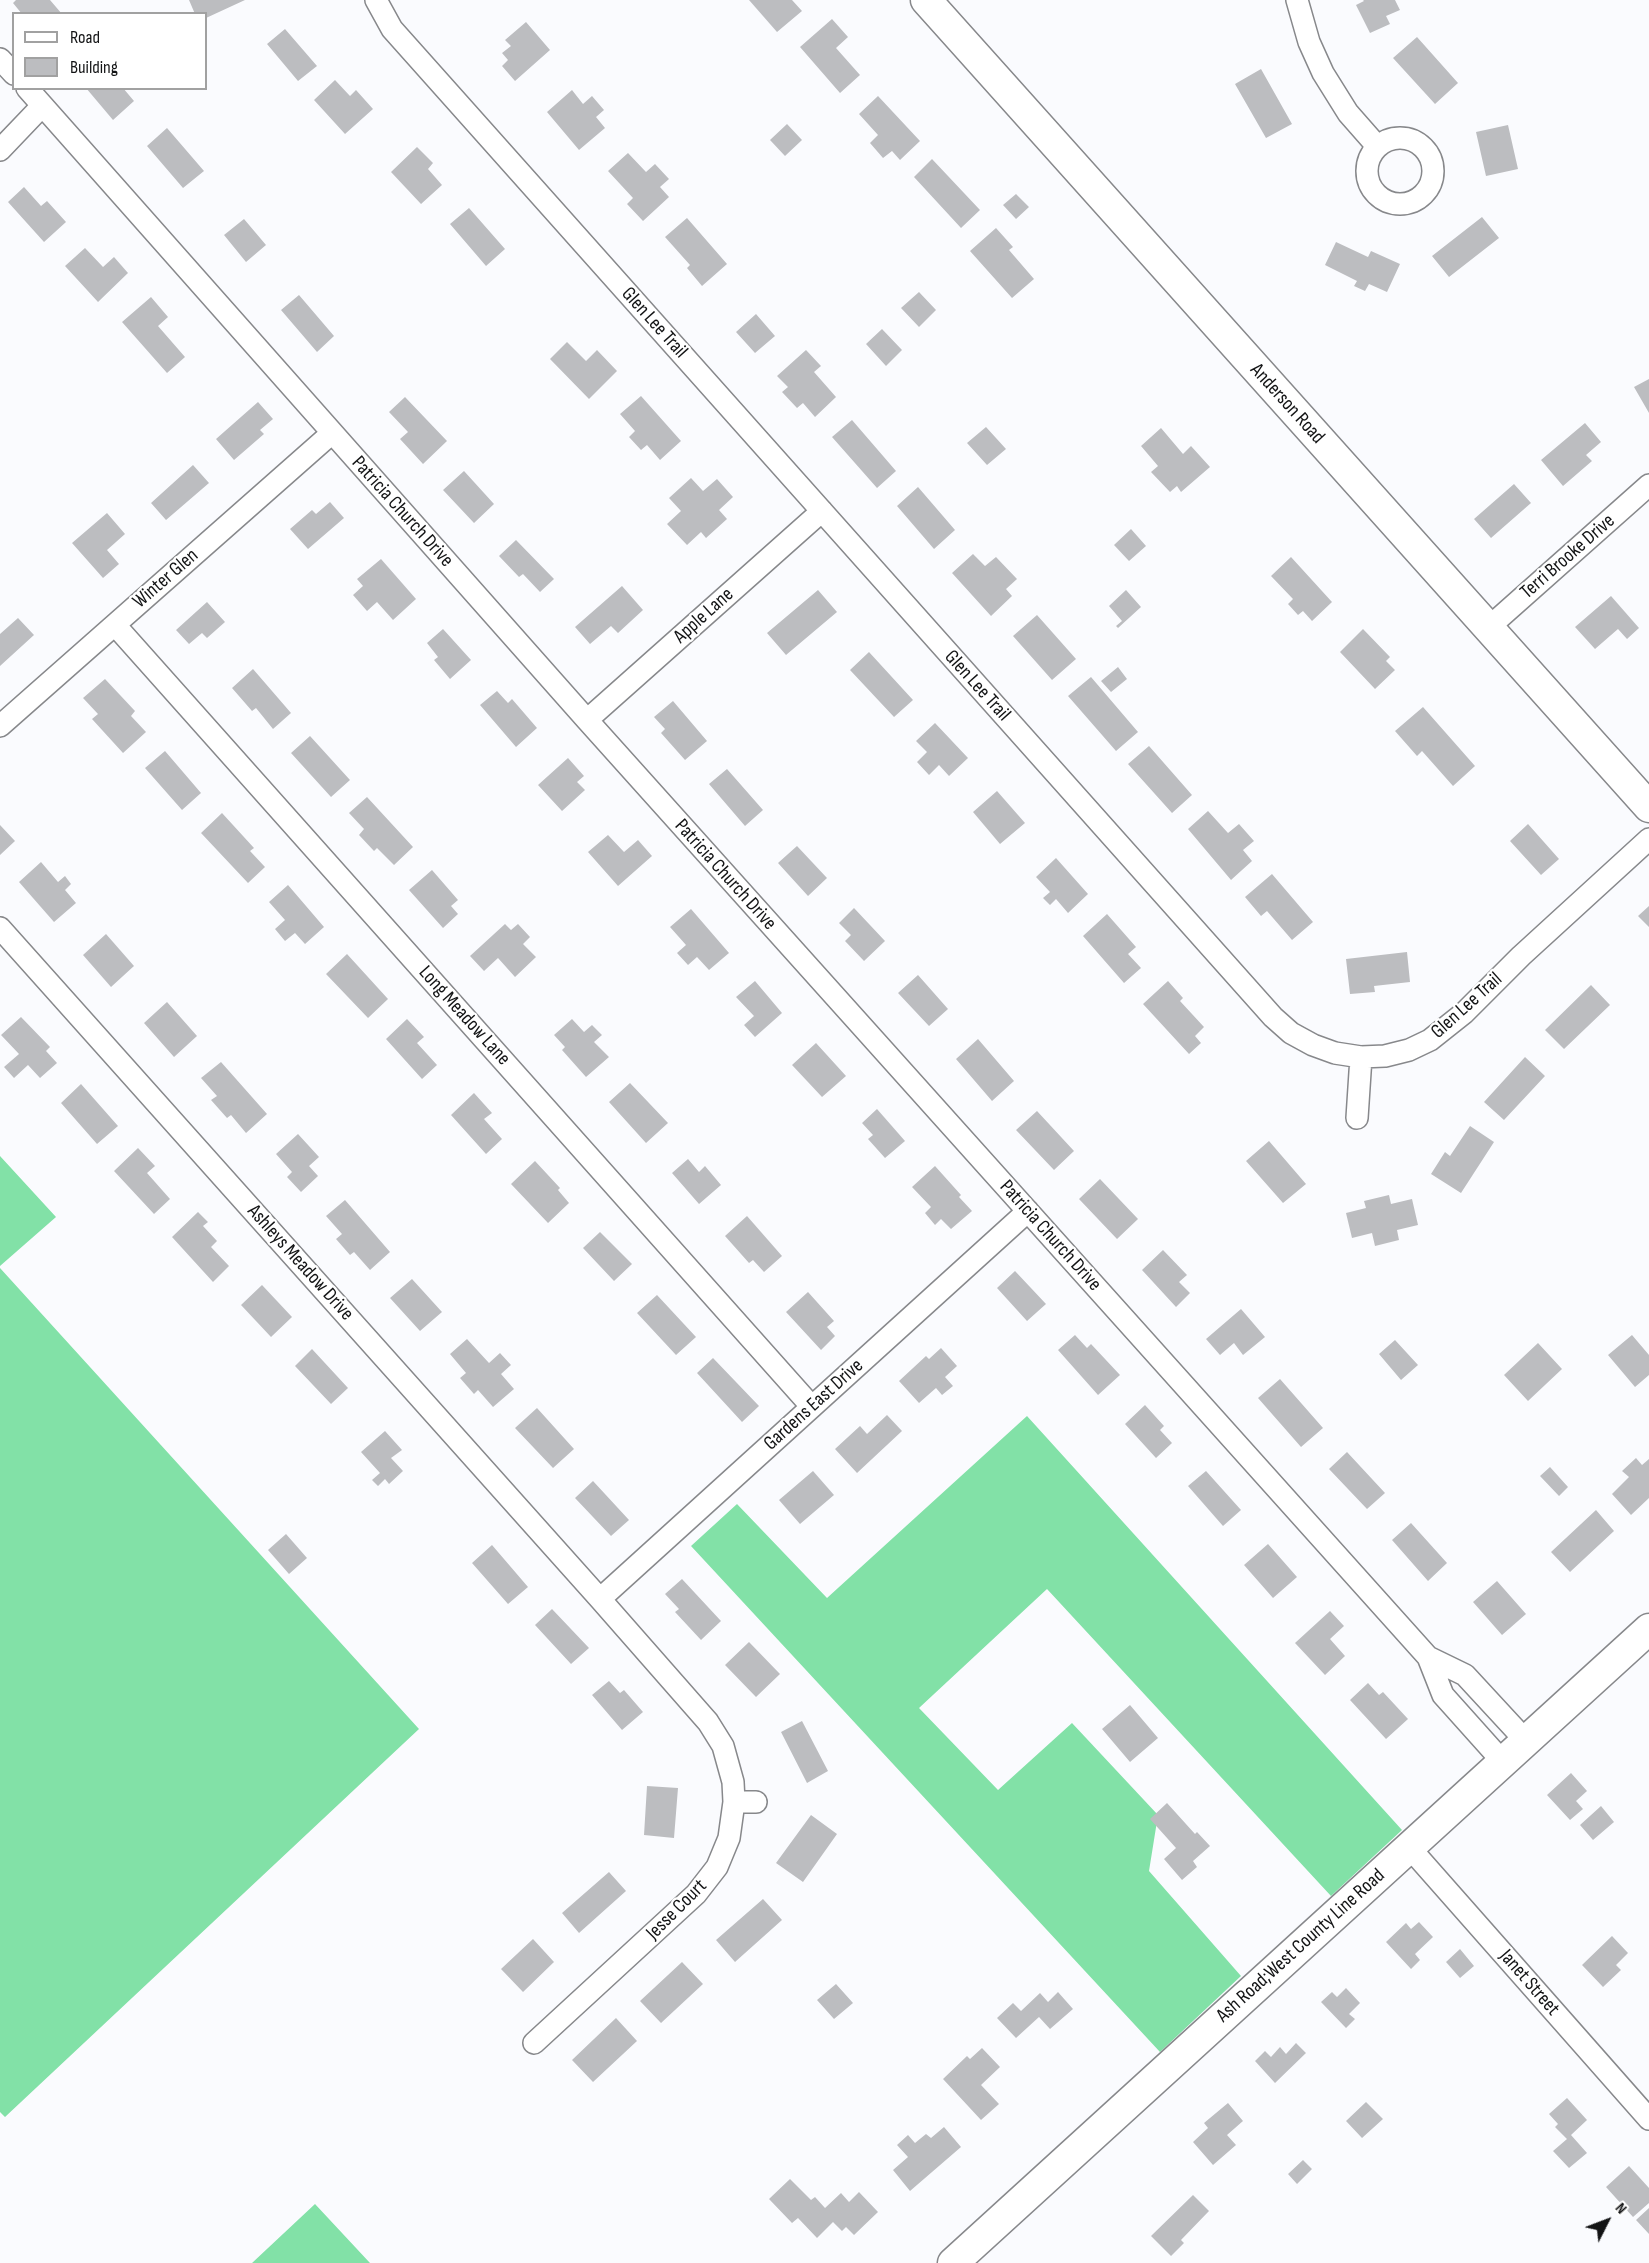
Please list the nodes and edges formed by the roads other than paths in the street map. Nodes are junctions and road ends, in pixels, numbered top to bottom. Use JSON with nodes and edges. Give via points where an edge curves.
{"nodes":[{"id":1,"x":376,"y":0,"type":"edge"},
{"id":2,"x":926,"y":0,"type":"edge"},
{"id":3,"x":1297,"y":0,"type":"edge"},
{"id":4,"x":0,"y":59,"type":"edge"},
{"id":5,"x":12,"y":72,"type":"edge"},
{"id":6,"x":29,"y":90,"type":"edge"},
{"id":7,"x":42,"y":106,"type":"junction"},
{"id":8,"x":1377,"y":146,"type":"dead end"},
{"id":9,"x":0,"y":150,"type":"edge"},
{"id":10,"x":332,"y":433,"type":"junction"},
{"id":11,"x":1649,"y":485,"type":"edge"},
{"id":12,"x":822,"y":511,"type":"junction"},
{"id":13,"x":115,"y":625,"type":"junction"},
{"id":14,"x":1488,"y":628,"type":"junction"},
{"id":15,"x":586,"y":720,"type":"junction"},
{"id":16,"x":0,"y":726,"type":"edge"},
{"id":17,"x":1649,"y":807,"type":"edge"},
{"id":18,"x":1649,"y":839,"type":"edge"},
{"id":19,"x":0,"y":928,"type":"edge"},
{"id":20,"x":1361,"y":1057,"type":"junction"},
{"id":21,"x":1357,"y":1119,"type":"dead end"},
{"id":22,"x":1028,"y":1211,"type":"junction"},
{"id":23,"x":812,"y":1407,"type":"junction"},
{"id":24,"x":600,"y":1599,"type":"junction"},
{"id":25,"x":1649,"y":1629,"type":"edge"},
{"id":26,"x":1428,"y":1657,"type":"junction"},
{"id":27,"x":1526,"y":1741,"type":"junction"},
{"id":28,"x":1503,"y":1762,"type":"junction"},
{"id":29,"x":734,"y":1802,"type":"junction"},
{"id":30,"x":756,"y":1802,"type":"dead end"},
{"id":31,"x":1409,"y":1847,"type":"junction"},
{"id":32,"x":534,"y":2043,"type":"dead end"},
{"id":33,"x":1649,"y":2119,"type":"edge"},
{"id":34,"x":953,"y":2263,"type":"edge"}],
"edges":[{"from":1,"to":12,"type":"street","name":"Glen Lee Trail","via":[[392,29]]},
{"from":2,"to":14,"type":"street","name":"Anderson Road"},
{"from":3,"to":8,"type":"street","via":[[1323,73],[1348,113]]},
{"from":4,"to":5,"type":"street"},
{"from":6,"to":7,"type":"street","name":"Patricia Church Drive"},
{"from":7,"to":9,"type":"street"},
{"from":7,"to":10,"type":"street","name":"Patricia Church Drive"},
{"from":10,"to":13,"type":"street","name":"Winter Glen"},
{"from":10,"to":15,"type":"street","name":"Patricia Church Drive"},
{"from":11,"to":14,"type":"street","name":"Terri Brooke Drive"},
{"from":12,"to":15,"type":"street","name":"Apple Lane"},
{"from":12,"to":20,"type":"street","name":"Glen Lee Trail","via":[[1273,1017],[1313,1045]]},
{"from":13,"to":16,"type":"street","name":"Winter Glen"},
{"from":13,"to":23,"type":"street","name":"Long Meadow Lane"},
{"from":14,"to":17,"type":"street","name":"Anderson Road"},
{"from":15,"to":22,"type":"street","name":"Patricia Church Drive"},
{"from":18,"to":20,"type":"street","name":"Glen Lee Trail","via":[[1430,1041],[1385,1056]]},
{"from":19,"to":24,"type":"street","name":"Ashleys Meadow Drive"},
{"from":20,"to":21,"type":"street"},
{"from":22,"to":23,"type":"street","name":"Gardens East Drive"},
{"from":22,"to":26,"type":"street","name":"Patricia Church Drive"},
{"from":23,"to":24,"type":"street","name":"Gardens East Drive"},
{"from":24,"to":29,"type":"street","name":"Jesse Court","via":[[708,1722],[728,1758]]},
{"from":25,"to":27,"type":"street","name":"Ash Road;West County Line Road"},
{"from":26,"to":27,"type":"street","name":"Patricia Church Drive","via":[[1465,1675]]},
{"from":26,"to":28,"type":"street","name":"Patricia Church Drive","via":[[1443,1695]]},
{"from":27,"to":28,"type":"street","name":"Ash Road;West County Line Road"},
{"from":28,"to":31,"type":"street","name":"Ash Road;West County Line Road"},
{"from":29,"to":30,"type":"street"},
{"from":29,"to":32,"type":"street","name":"Jesse Court","via":[[729,1839],[709,1879]]},
{"from":31,"to":33,"type":"street","name":"Janet Street"},
{"from":31,"to":34,"type":"street","name":"Ash Road;West County Line Road"}]}
